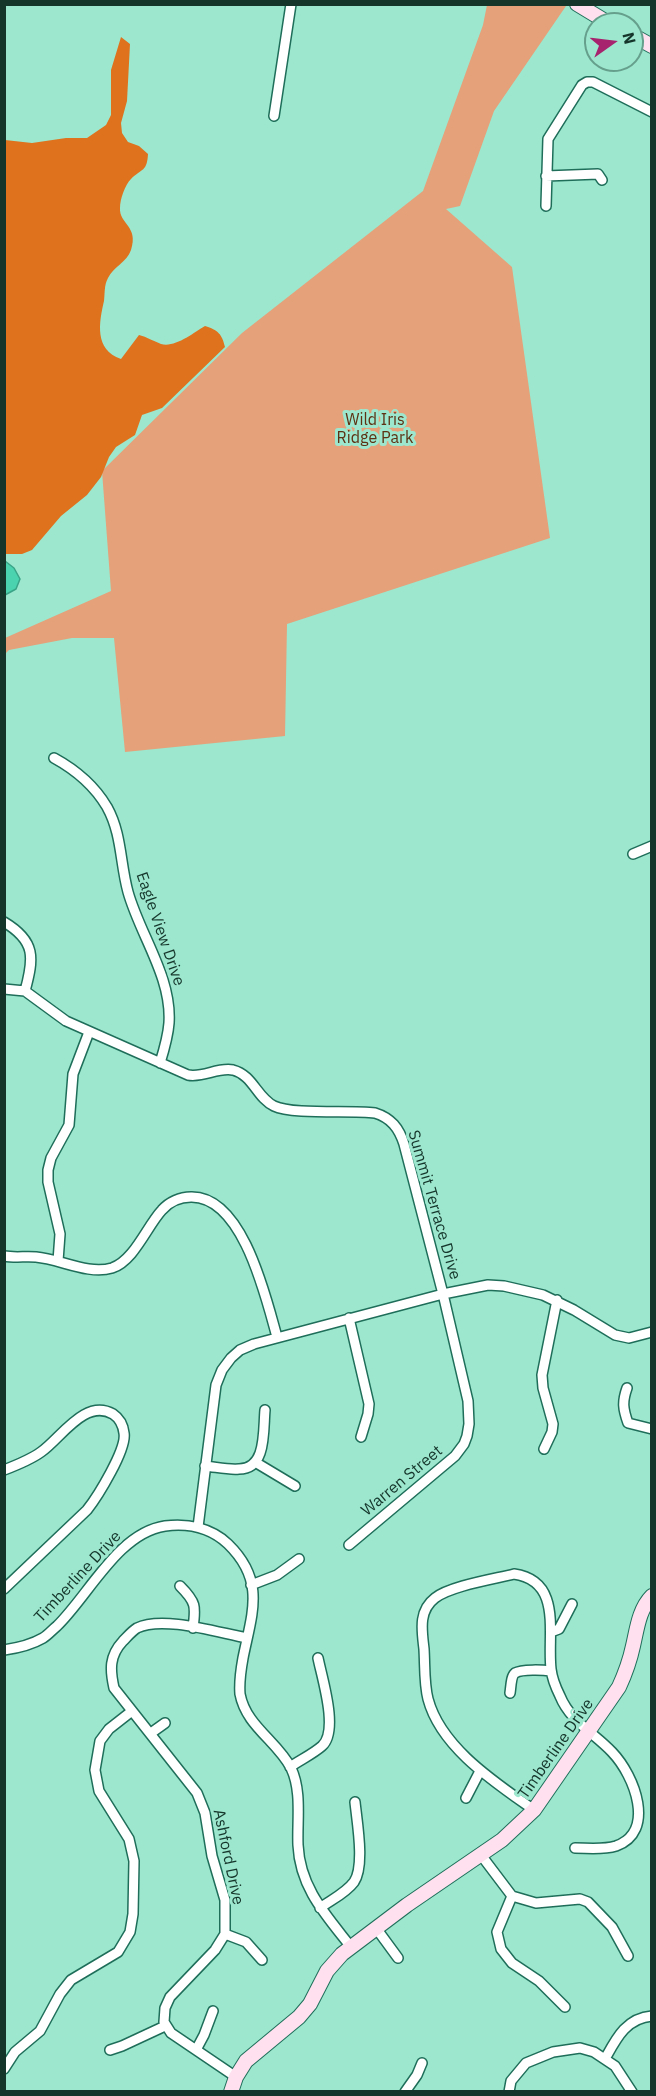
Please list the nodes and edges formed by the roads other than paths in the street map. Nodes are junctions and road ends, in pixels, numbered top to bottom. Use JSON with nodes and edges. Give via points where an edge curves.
{"nodes":[{"id":1,"x":291,"y":4,"type":"edge"},
{"id":2,"x":577,"y":4,"type":"edge"},
{"id":3,"x":590,"y":12,"type":"edge"},
{"id":4,"x":651,"y":112,"type":"edge"},
{"id":5,"x":274,"y":116,"type":"dead end"},
{"id":6,"x":546,"y":176,"type":"junction"},
{"id":7,"x":602,"y":180,"type":"dead end"},
{"id":8,"x":546,"y":206,"type":"dead end"},
{"id":9,"x":54,"y":758,"type":"dead end"},
{"id":10,"x":651,"y":846,"type":"edge"},
{"id":11,"x":633,"y":854,"type":"dead end"},
{"id":12,"x":4,"y":922,"type":"edge"},
{"id":13,"x":4,"y":989,"type":"edge"},
{"id":14,"x":25,"y":991,"type":"junction"},
{"id":15,"x":89,"y":1032,"type":"junction"},
{"id":16,"x":160,"y":1063,"type":"junction"},
{"id":17,"x":4,"y":1256,"type":"edge"},
{"id":18,"x":58,"y":1261,"type":"junction"},
{"id":19,"x":443,"y":1294,"type":"junction"},
{"id":20,"x":556,"y":1300,"type":"junction"},
{"id":21,"x":349,"y":1318,"type":"junction"},
{"id":22,"x":651,"y":1332,"type":"edge"},
{"id":23,"x":277,"y":1336,"type":"junction"},
{"id":24,"x":627,"y":1388,"type":"dead end"},
{"id":25,"x":265,"y":1410,"type":"dead end"},
{"id":26,"x":651,"y":1429,"type":"edge"},
{"id":27,"x":361,"y":1437,"type":"dead end"},
{"id":28,"x":544,"y":1449,"type":"dead end"},
{"id":29,"x":255,"y":1462,"type":"junction"},
{"id":30,"x":206,"y":1466,"type":"junction"},
{"id":31,"x":4,"y":1470,"type":"edge"},
{"id":32,"x":295,"y":1486,"type":"dead end"},
{"id":33,"x":198,"y":1527,"type":"junction"},
{"id":34,"x":349,"y":1545,"type":"dead end"},
{"id":35,"x":299,"y":1559,"type":"dead end"},
{"id":36,"x":251,"y":1585,"type":"junction"},
{"id":37,"x":180,"y":1586,"type":"dead end"},
{"id":38,"x":4,"y":1588,"type":"edge"},
{"id":39,"x":651,"y":1596,"type":"edge"},
{"id":40,"x":572,"y":1604,"type":"dead end"},
{"id":41,"x":193,"y":1628,"type":"junction"},
{"id":42,"x":551,"y":1632,"type":"junction"},
{"id":43,"x":248,"y":1638,"type":"junction"},
{"id":44,"x":4,"y":1650,"type":"edge"},
{"id":45,"x":318,"y":1658,"type":"dead end"},
{"id":46,"x":551,"y":1671,"type":"junction"},
{"id":47,"x":510,"y":1692,"type":"dead end"},
{"id":48,"x":132,"y":1711,"type":"junction"},
{"id":49,"x":165,"y":1723,"type":"dead end"},
{"id":50,"x":589,"y":1731,"type":"junction"},
{"id":51,"x":151,"y":1733,"type":"junction"},
{"id":52,"x":290,"y":1767,"type":"junction"},
{"id":53,"x":480,"y":1771,"type":"junction"},
{"id":54,"x":466,"y":1798,"type":"dead end"},
{"id":55,"x":355,"y":1802,"type":"dead end"},
{"id":56,"x":534,"y":1810,"type":"junction"},
{"id":57,"x":574,"y":1848,"type":"dead end"},
{"id":58,"x":481,"y":1855,"type":"junction"},
{"id":59,"x":512,"y":1896,"type":"junction"},
{"id":60,"x":320,"y":1908,"type":"junction"},
{"id":61,"x":376,"y":1928,"type":"junction"},
{"id":62,"x":225,"y":1934,"type":"junction"},
{"id":63,"x":351,"y":1947,"type":"junction"},
{"id":64,"x":628,"y":1956,"type":"dead end"},
{"id":65,"x":398,"y":1958,"type":"dead end"},
{"id":66,"x":262,"y":1960,"type":"dead end"},
{"id":67,"x":565,"y":2007,"type":"dead end"},
{"id":68,"x":213,"y":2011,"type":"dead end"},
{"id":69,"x":651,"y":2016,"type":"edge"},
{"id":70,"x":165,"y":2026,"type":"junction"},
{"id":71,"x":110,"y":2050,"type":"dead end"},
{"id":72,"x":196,"y":2050,"type":"junction"},
{"id":73,"x":605,"y":2059,"type":"junction"},
{"id":74,"x":422,"y":2063,"type":"dead end"},
{"id":75,"x":4,"y":2068,"type":"edge"},
{"id":76,"x":236,"y":2077,"type":"junction"},
{"id":77,"x":231,"y":2091,"type":"edge"},
{"id":78,"x":405,"y":2091,"type":"edge"},
{"id":79,"x":509,"y":2091,"type":"edge"},
{"id":80,"x":632,"y":2091,"type":"edge"}],
"edges":[{"from":1,"to":5,"type":"street"},
{"from":2,"to":3,"type":"street"},
{"from":4,"to":6,"type":"street","via":[[584,81],[548,139]]},
{"from":6,"to":7,"type":"street","via":[[598,174]]},
{"from":6,"to":8,"type":"street"},
{"from":9,"to":16,"type":"street","name":"Eagle View Drive","via":[[75,769],[97,792],[117,831],[129,894],[168,1001],[167,1040]]},
{"from":10,"to":11,"type":"street"},
{"from":12,"to":14,"type":"street","via":[[22,933],[30,950],[32,965]]},
{"from":13,"to":14,"type":"street"},
{"from":14,"to":15,"type":"street","name":"Summit Terrace Drive"},
{"from":15,"to":16,"type":"street","name":"Summit Terrace Drive"},
{"from":15,"to":18,"type":"street","via":[[73,1074],[69,1125],[48,1170],[60,1234]]},
{"from":16,"to":19,"type":"street","name":"Summit Terrace Drive","via":[[191,1076],[220,1070],[240,1072],[265,1100],[279,1108],[375,1113],[392,1122],[404,1144]]},
{"from":17,"to":18,"type":"street"},
{"from":18,"to":23,"type":"street","via":[[98,1270],[117,1266],[167,1205],[182,1198],[200,1198],[225,1215],[247,1246]]},
{"from":19,"to":20,"type":"street","via":[[496,1285]]},
{"from":19,"to":21,"type":"street"},
{"from":19,"to":34,"type":"street","name":"Warren Street","via":[[468,1401],[469,1424],[464,1444],[455,1456]]},
{"from":20,"to":22,"type":"street","via":[[615,1335],[629,1338]]},
{"from":20,"to":28,"type":"street","via":[[542,1375],[553,1424]]},
{"from":21,"to":23,"type":"street"},
{"from":21,"to":27,"type":"street","via":[[369,1404]]},
{"from":23,"to":30,"type":"street","via":[[240,1350],[222,1370],[215,1393]]},
{"from":24,"to":26,"type":"street","via":[[623,1409],[628,1423]]},
{"from":25,"to":29,"type":"street","via":[[261,1452]]},
{"from":29,"to":30,"type":"street","via":[[242,1469]]},
{"from":29,"to":32,"type":"street"},
{"from":30,"to":33,"type":"street"},
{"from":31,"to":38,"type":"street","via":[[40,1453],[86,1413],[95,1410],[116,1416],[124,1431],[124,1441],[98,1496]]},
{"from":33,"to":36,"type":"street","name":"Timberline Drive","via":[[218,1535],[242,1558]]},
{"from":33,"to":44,"type":"street","name":"Timberline Drive","via":[[165,1526],[133,1540],[45,1637]]},
{"from":35,"to":36,"type":"street","via":[[278,1575]]},
{"from":36,"to":43,"type":"street","name":"Timberline Drive","via":[[254,1613]]},
{"from":37,"to":41,"type":"street","via":[[195,1606]]},
{"from":39,"to":50,"type":"street","name":"Timberline Drive","via":[[638,1624],[623,1678]]},
{"from":40,"to":42,"type":"street","via":[[559,1629]]},
{"from":41,"to":43,"type":"street","name":"Ashford Drive"},
{"from":41,"to":48,"type":"street","name":"Ashford Drive","via":[[173,1624],[136,1628],[115,1651],[111,1662],[114,1688]]},
{"from":42,"to":46,"type":"street"},
{"from":42,"to":53,"type":"street","via":[[544,1590],[522,1575],[446,1592],[424,1611],[428,1698],[452,1743]]},
{"from":43,"to":52,"type":"street","name":"Timberline Drive","via":[[240,1694],[246,1713]]},
{"from":45,"to":52,"type":"street","via":[[330,1720],[328,1735],[322,1746]]},
{"from":46,"to":47,"type":"street","via":[[516,1673]]},
{"from":46,"to":50,"type":"street","via":[[560,1698],[577,1722]]},
{"from":48,"to":51,"type":"street","name":"Ashford Drive"},
{"from":48,"to":75,"type":"street","via":[[100,1741],[95,1770],[99,1791],[129,1839],[134,1861],[130,1932],[118,1952],[71,1980],[40,2031],[15,2052]]},
{"from":49,"to":51,"type":"street"},
{"from":50,"to":56,"type":"street","name":"Timberline Drive"},
{"from":50,"to":57,"type":"street","via":[[624,1768],[640,1799],[643,1816],[635,1834],[622,1844]]},
{"from":51,"to":62,"type":"street","name":"Ashford Drive","via":[[197,1793],[205,1813],[225,1900]]},
{"from":52,"to":60,"type":"street","name":"Timberline Drive","via":[[296,1786],[301,1869]]},
{"from":53,"to":54,"type":"street"},
{"from":53,"to":56,"type":"street"},
{"from":55,"to":60,"type":"street","via":[[358,1875],[350,1887]]},
{"from":56,"to":58,"type":"street","name":"Timberline Drive"},
{"from":58,"to":59,"type":"street"},
{"from":58,"to":61,"type":"street","name":"Timberline Drive"},
{"from":59,"to":64,"type":"street","via":[[542,1903],[580,1899],[588,1902],[612,1927]]},
{"from":59,"to":67,"type":"street","via":[[497,1932],[501,1949]]},
{"from":60,"to":63,"type":"street","name":"Timberline Drive"},
{"from":61,"to":63,"type":"street","name":"Timberline Drive"},
{"from":61,"to":65,"type":"street"},
{"from":62,"to":66,"type":"street","via":[[246,1942]]},
{"from":62,"to":70,"type":"street","via":[[167,2002],[163,2013]]},
{"from":63,"to":76,"type":"street","name":"Timberline Drive","via":[[327,1971],[299,2017],[246,2061]]},
{"from":68,"to":72,"type":"street"},
{"from":69,"to":73,"type":"street","via":[[628,2024]]},
{"from":70,"to":71,"type":"street"},
{"from":70,"to":72,"type":"street"},
{"from":72,"to":76,"type":"street"},
{"from":73,"to":79,"type":"street","via":[[580,2048],[554,2052],[526,2063],[511,2081]]},
{"from":73,"to":80,"type":"street","via":[[615,2066]]},
{"from":74,"to":78,"type":"street"},
{"from":76,"to":77,"type":"street","name":"Timberline Drive"}]}
